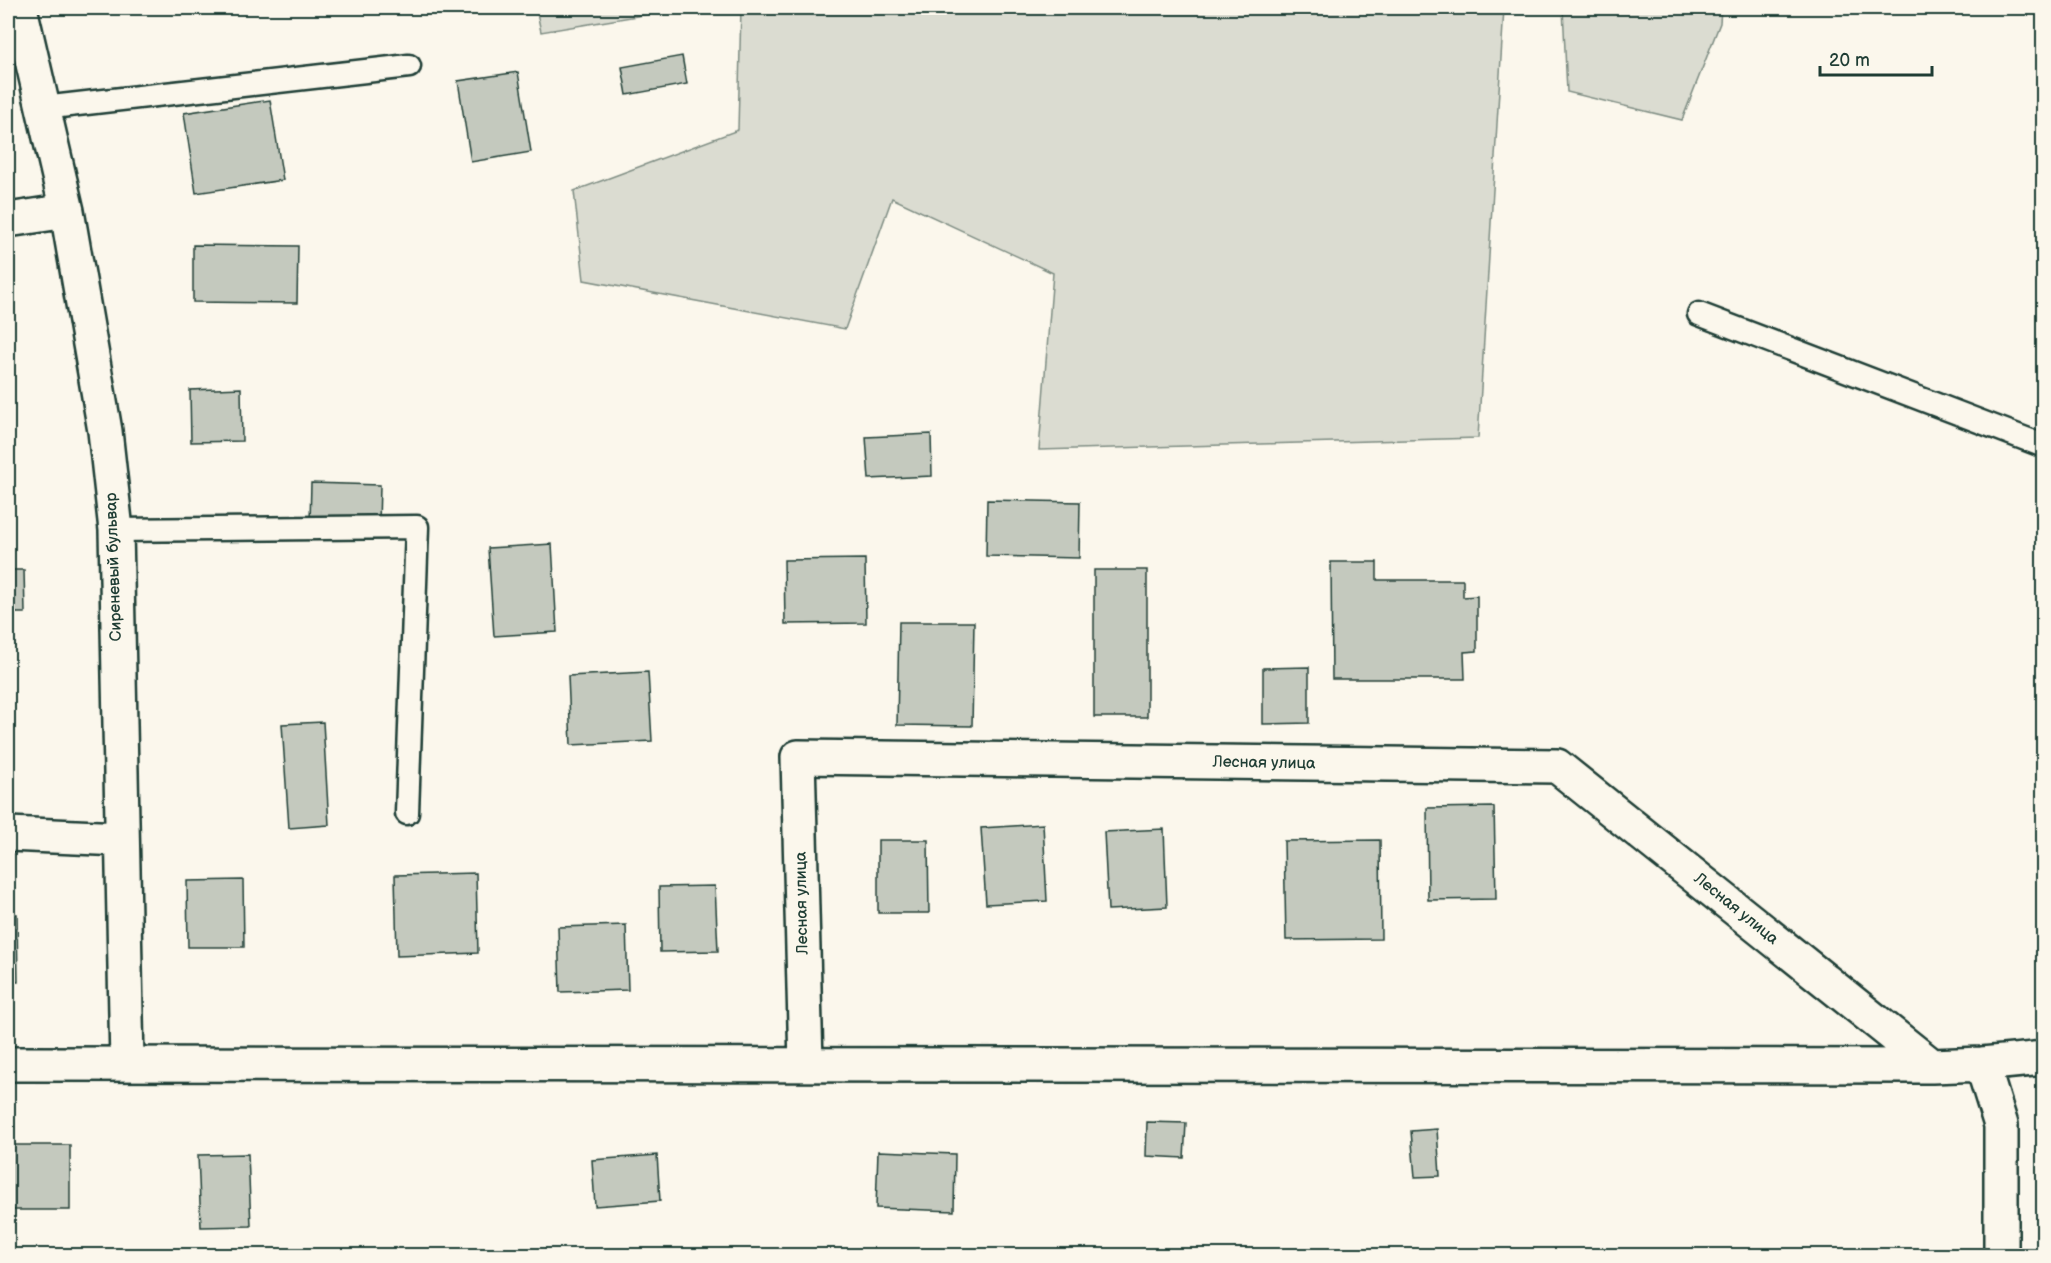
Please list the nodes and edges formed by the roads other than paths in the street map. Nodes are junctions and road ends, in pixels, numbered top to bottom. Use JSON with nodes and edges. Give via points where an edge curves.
{"nodes":[{"id":1,"x":20,"y":8,"type":"edge"},
{"id":2,"x":409,"y":66,"type":"dead end"},
{"id":3,"x":43,"y":108,"type":"junction"},
{"id":4,"x":67,"y":211,"type":"junction"},
{"id":5,"x":8,"y":220,"type":"edge"},
{"id":6,"x":1699,"y":314,"type":"dead end"},
{"id":7,"x":2043,"y":446,"type":"edge"},
{"id":8,"x":116,"y":530,"type":"junction"},
{"id":9,"x":407,"y":813,"type":"dead end"},
{"id":10,"x":8,"y":834,"type":"edge"},
{"id":11,"x":121,"y":839,"type":"junction"},
{"id":12,"x":2043,"y":1058,"type":"edge"},
{"id":13,"x":8,"y":1064,"type":"edge"},
{"id":14,"x":127,"y":1064,"type":"junction"},
{"id":15,"x":806,"y":1064,"type":"junction"},
{"id":16,"x":1982,"y":1064,"type":"junction"},
{"id":17,"x":1932,"y":1066,"type":"junction"},
{"id":18,"x":2001,"y":1256,"type":"edge"}],
"edges":[{"from":1,"to":3,"type":"street","name":"Сиреневый бульвар"},
{"from":2,"to":3,"type":"lane"},
{"from":3,"to":4,"type":"street","name":"Сиреневый бульвар"},
{"from":4,"to":5,"type":"street"},
{"from":4,"to":8,"type":"street","name":"Сиреневый бульвар","via":[[105,431]]},
{"from":6,"to":7,"type":"lane"},
{"from":8,"to":9,"type":"lane","via":[[417,527]]},
{"from":8,"to":11,"type":"street","name":"Сиреневый бульвар"},
{"from":10,"to":11,"type":"street"},
{"from":11,"to":14,"type":"street","name":"Сиреневый бульвар"},
{"from":12,"to":16,"type":"street"},
{"from":13,"to":14,"type":"street"},
{"from":14,"to":15,"type":"street"},
{"from":15,"to":17,"type":"street"},
{"from":15,"to":17,"type":"street","name":"Лесная улица","via":[[798,757],[1557,766]]},
{"from":16,"to":17,"type":"street"},
{"from":16,"to":18,"type":"street","via":[[2001,1125]]}]}
